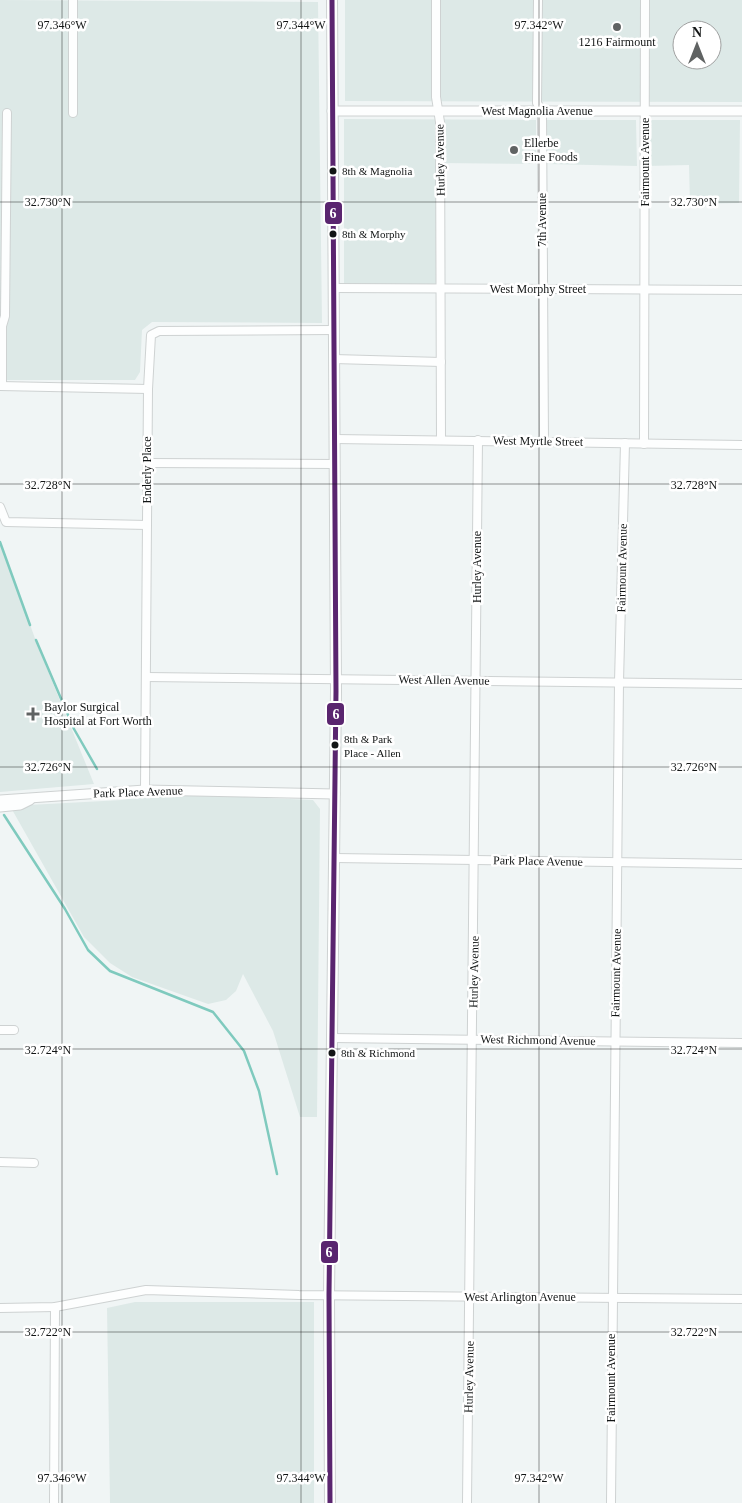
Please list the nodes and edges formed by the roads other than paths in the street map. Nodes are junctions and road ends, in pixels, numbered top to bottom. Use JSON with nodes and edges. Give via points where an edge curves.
{"nodes":[{"id":1,"x":73,"y":0,"type":"edge"},
{"id":2,"x":332,"y":0,"type":"edge"},
{"id":3,"x":436,"y":0,"type":"edge"},
{"id":4,"x":538,"y":0,"type":"edge"},
{"id":5,"x":645,"y":0,"type":"edge"},
{"id":6,"x":542,"y":110,"type":"junction"},
{"id":7,"x":645,"y":110,"type":"junction"},
{"id":8,"x":742,"y":110,"type":"edge"},
{"id":9,"x":332,"y":111,"type":"junction"},
{"id":10,"x":438,"y":111,"type":"junction"},
{"id":11,"x":7,"y":113,"type":"dead end"},
{"id":12,"x":73,"y":113,"type":"dead end"},
{"id":13,"x":334,"y":288,"type":"junction"},
{"id":14,"x":441,"y":289,"type":"junction"},
{"id":15,"x":542,"y":289,"type":"junction"},
{"id":16,"x":644,"y":289,"type":"junction"},
{"id":17,"x":742,"y":290,"type":"edge"},
{"id":18,"x":1,"y":326,"type":"edge"},
{"id":19,"x":334,"y":330,"type":"junction"},
{"id":20,"x":334,"y":359,"type":"junction"},
{"id":21,"x":441,"y":362,"type":"junction"},
{"id":22,"x":1,"y":386,"type":"edge"},
{"id":23,"x":148,"y":389,"type":"junction"},
{"id":24,"x":335,"y":439,"type":"junction"},
{"id":25,"x":441,"y":440,"type":"junction"},
{"id":26,"x":478,"y":440,"type":"junction"},
{"id":27,"x":544,"y":441,"type":"junction"},
{"id":28,"x":626,"y":443,"type":"junction"},
{"id":29,"x":644,"y":444,"type":"junction"},
{"id":30,"x":742,"y":445,"type":"edge"},
{"id":31,"x":148,"y":463,"type":"junction"},
{"id":32,"x":335,"y":464,"type":"junction"},
{"id":33,"x":0,"y":508,"type":"edge"},
{"id":34,"x":147,"y":526,"type":"junction"},
{"id":35,"x":146,"y":677,"type":"junction"},
{"id":36,"x":336,"y":679,"type":"junction"},
{"id":37,"x":476,"y":680,"type":"junction"},
{"id":38,"x":619,"y":682,"type":"junction"},
{"id":39,"x":742,"y":684,"type":"edge"},
{"id":40,"x":145,"y":790,"type":"junction"},
{"id":41,"x":335,"y":794,"type":"junction"},
{"id":42,"x":0,"y":800,"type":"edge"},
{"id":43,"x":31,"y":800,"type":"junction"},
{"id":44,"x":0,"y":807,"type":"edge"},
{"id":45,"x":335,"y":858,"type":"junction"},
{"id":46,"x":475,"y":860,"type":"junction"},
{"id":47,"x":617,"y":862,"type":"junction"},
{"id":48,"x":742,"y":864,"type":"edge"},
{"id":49,"x":0,"y":1030,"type":"edge"},
{"id":50,"x":14,"y":1030,"type":"dead end"},
{"id":51,"x":333,"y":1038,"type":"junction"},
{"id":52,"x":473,"y":1039,"type":"junction"},
{"id":53,"x":615,"y":1041,"type":"junction"},
{"id":54,"x":742,"y":1042,"type":"edge"},
{"id":55,"x":0,"y":1162,"type":"edge"},
{"id":56,"x":34,"y":1163,"type":"dead end"},
{"id":57,"x":330,"y":1295,"type":"junction"},
{"id":58,"x":470,"y":1296,"type":"junction"},
{"id":59,"x":612,"y":1298,"type":"junction"},
{"id":60,"x":742,"y":1299,"type":"edge"},
{"id":61,"x":55,"y":1307,"type":"junction"},
{"id":62,"x":0,"y":1308,"type":"edge"},
{"id":63,"x":54,"y":1503,"type":"edge"},
{"id":64,"x":330,"y":1503,"type":"edge"},
{"id":65,"x":467,"y":1503,"type":"edge"},
{"id":66,"x":611,"y":1503,"type":"edge"}],
"edges":[{"from":1,"to":12,"type":"street"},
{"from":2,"to":9,"type":"main road"},
{"from":3,"to":10,"type":"street","name":"Hurley Avenue"},
{"from":4,"to":6,"type":"street","name":"7th Avenue","via":[[538,103]]},
{"from":5,"to":7,"type":"street","name":"Fairmount Avenue"},
{"from":6,"to":7,"type":"street","name":"West Magnolia Avenue"},
{"from":6,"to":10,"type":"street","name":"West Magnolia Avenue"},
{"from":6,"to":15,"type":"street","name":"7th Avenue"},
{"from":7,"to":8,"type":"street","name":"West Magnolia Avenue"},
{"from":7,"to":16,"type":"street","name":"Fairmount Avenue"},
{"from":9,"to":10,"type":"street","name":"West Magnolia Avenue"},
{"from":9,"to":13,"type":"main road"},
{"from":10,"to":14,"type":"street","name":"Hurley Avenue"},
{"from":11,"to":18,"type":"street","via":[[5,316]]},
{"from":13,"to":14,"type":"street","name":"West Morphy Street"},
{"from":13,"to":19,"type":"main road"},
{"from":14,"to":15,"type":"street","name":"West Morphy Street"},
{"from":14,"to":21,"type":"street","name":"Hurley Avenue"},
{"from":15,"to":16,"type":"street","name":"West Morphy Street"},
{"from":15,"to":27,"type":"street","name":"7th Avenue"},
{"from":16,"to":17,"type":"street","name":"West Morphy Street"},
{"from":16,"to":29,"type":"street","name":"Fairmount Avenue"},
{"from":18,"to":22,"type":"street"},
{"from":19,"to":20,"type":"main road"},
{"from":19,"to":23,"type":"street","name":"Enderly Place","via":[[154,332],[149,341]]},
{"from":20,"to":21,"type":"street"},
{"from":20,"to":24,"type":"main road"},
{"from":21,"to":25,"type":"street","name":"Hurley Avenue"},
{"from":22,"to":23,"type":"street"},
{"from":23,"to":31,"type":"street","name":"Enderly Place"},
{"from":24,"to":25,"type":"street","name":"West Myrtle Street"},
{"from":24,"to":32,"type":"main road"},
{"from":25,"to":26,"type":"street","name":"West Myrtle Street"},
{"from":26,"to":27,"type":"street","name":"West Myrtle Street"},
{"from":26,"to":37,"type":"street","name":"Hurley Avenue"},
{"from":27,"to":28,"type":"street","name":"West Myrtle Street"},
{"from":28,"to":29,"type":"street","name":"West Myrtle Street"},
{"from":28,"to":38,"type":"street","name":"Fairmount Avenue"},
{"from":29,"to":30,"type":"street","name":"West Myrtle Street"},
{"from":31,"to":32,"type":"street"},
{"from":31,"to":34,"type":"street","name":"Enderly Place"},
{"from":32,"to":36,"type":"main road"},
{"from":33,"to":34,"type":"street","via":[[6,522]]},
{"from":34,"to":35,"type":"street","name":"Enderly Place"},
{"from":35,"to":36,"type":"street","name":"West Allen Avenue"},
{"from":35,"to":40,"type":"street","name":"Enderly Place"},
{"from":36,"to":37,"type":"street","name":"West Allen Avenue"},
{"from":36,"to":41,"type":"main road"},
{"from":37,"to":38,"type":"street","name":"West Allen Avenue"},
{"from":37,"to":46,"type":"street","name":"Hurley Avenue"},
{"from":38,"to":39,"type":"street","name":"West Allen Avenue"},
{"from":38,"to":47,"type":"street","name":"Fairmount Avenue"},
{"from":40,"to":41,"type":"street","name":"Park Place Avenue"},
{"from":40,"to":43,"type":"street","name":"Park Place Avenue"},
{"from":41,"to":45,"type":"main road"},
{"from":42,"to":43,"type":"street","name":"Park Place Avenue"},
{"from":43,"to":44,"type":"street","name":"Park Place Avenue"},
{"from":45,"to":46,"type":"street","name":"Park Place Avenue"},
{"from":45,"to":51,"type":"main road"},
{"from":46,"to":47,"type":"street","name":"Park Place Avenue"},
{"from":46,"to":52,"type":"street","name":"Hurley Avenue"},
{"from":47,"to":48,"type":"street","name":"Park Place Avenue"},
{"from":47,"to":53,"type":"street","name":"Fairmount Avenue"},
{"from":49,"to":50,"type":"street"},
{"from":51,"to":52,"type":"street","name":"West Richmond Avenue"},
{"from":51,"to":57,"type":"main road"},
{"from":52,"to":53,"type":"street","name":"West Richmond Avenue"},
{"from":52,"to":58,"type":"street","name":"Hurley Avenue"},
{"from":53,"to":54,"type":"street","name":"West Richmond Avenue"},
{"from":53,"to":59,"type":"street","name":"Fairmount Avenue"},
{"from":55,"to":56,"type":"street"},
{"from":57,"to":58,"type":"street","name":"West Arlington Avenue"},
{"from":57,"to":61,"type":"street","name":"West Arlington Avenue","via":[[146,1290]]},
{"from":57,"to":64,"type":"main road"},
{"from":58,"to":59,"type":"street","name":"West Arlington Avenue"},
{"from":58,"to":65,"type":"street","name":"Hurley Avenue"},
{"from":59,"to":60,"type":"street","name":"West Arlington Avenue"},
{"from":59,"to":66,"type":"street","name":"Fairmount Avenue"},
{"from":61,"to":62,"type":"street","name":"West Arlington Avenue"},
{"from":61,"to":63,"type":"street"}]}
